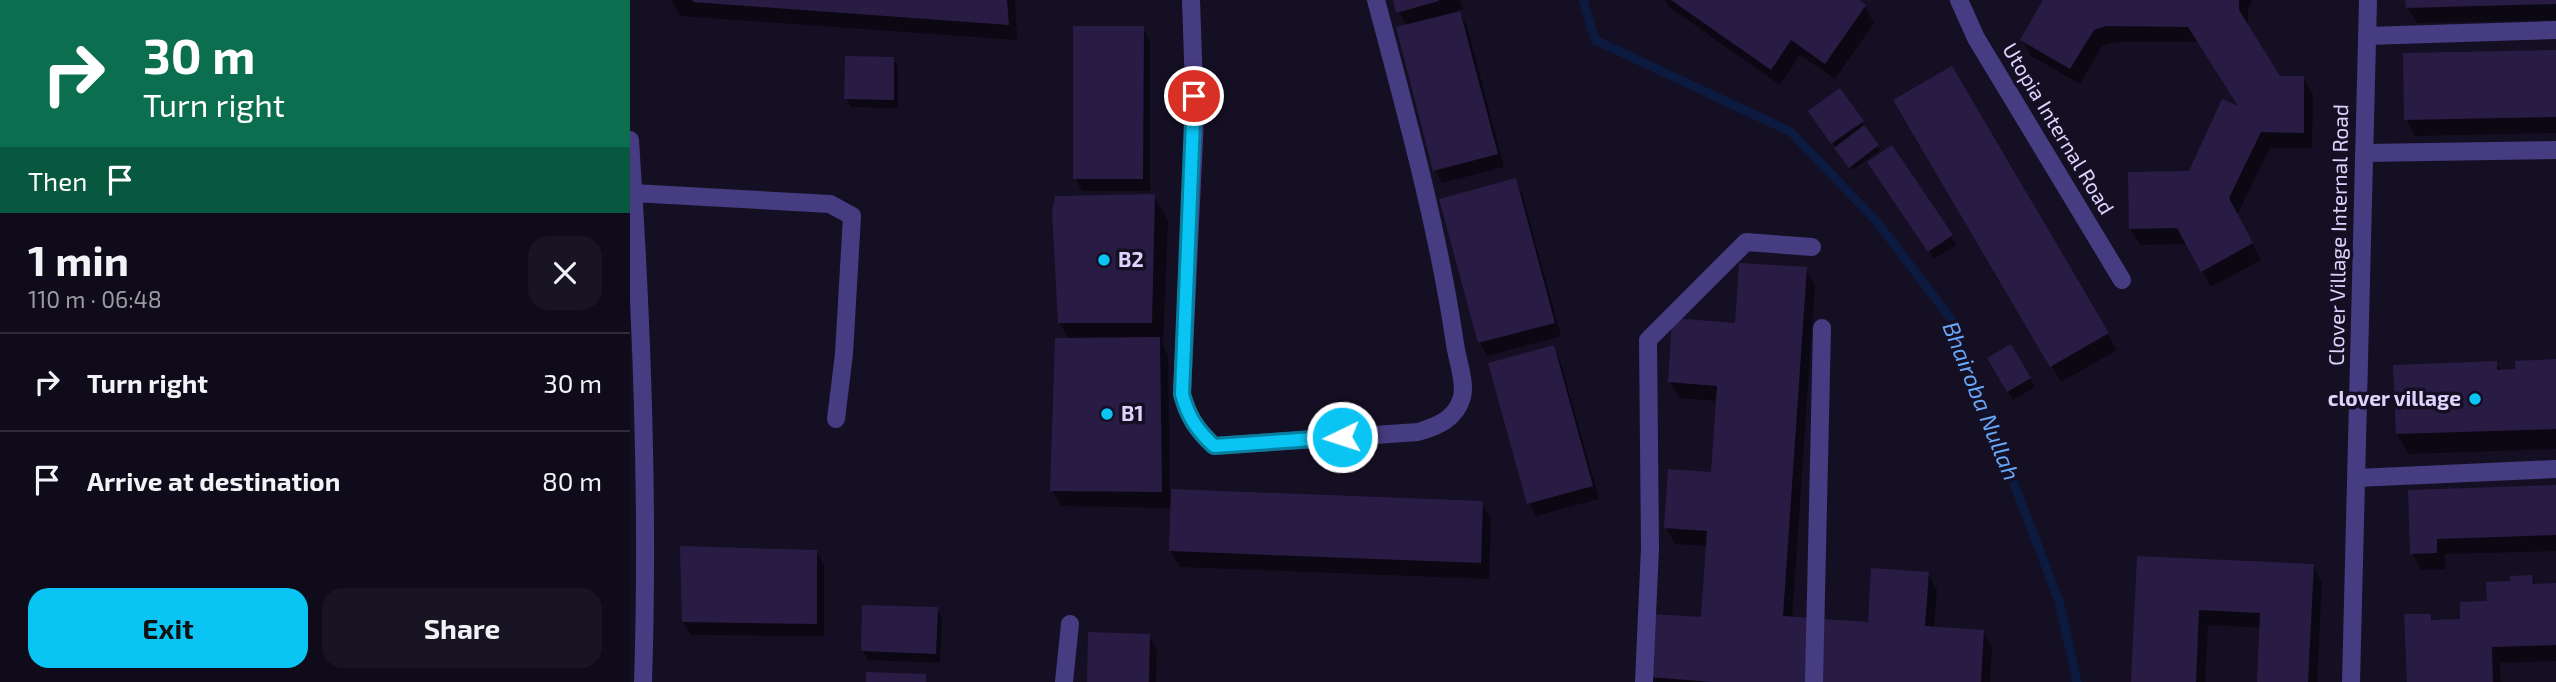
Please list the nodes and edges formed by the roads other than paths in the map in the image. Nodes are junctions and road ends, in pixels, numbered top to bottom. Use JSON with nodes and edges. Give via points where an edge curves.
{"nodes":[{"id":1,"x":1191,"y":0,"type":"edge"},
{"id":2,"x":1376,"y":0,"type":"edge"},
{"id":3,"x":1959,"y":0,"type":"edge"},
{"id":4,"x":2368,"y":0,"type":"edge"},
{"id":5,"x":2556,"y":30,"type":"edge"},
{"id":6,"x":2367,"y":36,"type":"junction"},
{"id":7,"x":630,"y":140,"type":"edge"},
{"id":8,"x":2556,"y":150,"type":"edge"},
{"id":9,"x":2364,"y":153,"type":"junction"},
{"id":10,"x":633,"y":193,"type":"junction"},
{"id":11,"x":1812,"y":247,"type":"dead end"},
{"id":12,"x":634,"y":252,"type":"edge"},
{"id":13,"x":2122,"y":280,"type":"dead end"},
{"id":14,"x":1822,"y":328,"type":"dead end"},
{"id":15,"x":836,"y":419,"type":"dead end"},
{"id":16,"x":2556,"y":469,"type":"edge"},
{"id":17,"x":2356,"y":478,"type":"junction"},
{"id":18,"x":1070,"y":624,"type":"dead end"},
{"id":19,"x":643,"y":682,"type":"edge"},
{"id":20,"x":1064,"y":682,"type":"edge"},
{"id":21,"x":1644,"y":682,"type":"edge"},
{"id":22,"x":1814,"y":682,"type":"edge"},
{"id":23,"x":2351,"y":682,"type":"edge"}],
"edges":[{"from":1,"to":2,"type":"street","via":[[1195,118],[1182,394],[1188,415],[1214,446],[1418,432],[1442,424],[1463,395],[1444,277]]},
{"from":3,"to":13,"type":"street","name":"Utopia Internal Road","via":[[1976,38]]},
{"from":4,"to":6,"type":"street","name":"Clover Village Internal Road"},
{"from":5,"to":6,"type":"street"},
{"from":6,"to":9,"type":"street","name":"Clover Village Internal Road"},
{"from":7,"to":10,"type":"street"},
{"from":8,"to":9,"type":"street"},
{"from":9,"to":17,"type":"street","name":"Clover Village Internal Road"},
{"from":10,"to":12,"type":"street"},
{"from":10,"to":15,"type":"street","via":[[830,204],[852,216]]},
{"from":11,"to":21,"type":"street","via":[[1746,243],[1648,340],[1650,548]]},
{"from":12,"to":19,"type":"street","via":[[647,567]]},
{"from":14,"to":22,"type":"street"},
{"from":16,"to":17,"type":"street"},
{"from":17,"to":23,"type":"street","name":"Clover Village Internal Road"},
{"from":18,"to":20,"type":"street"}]}
